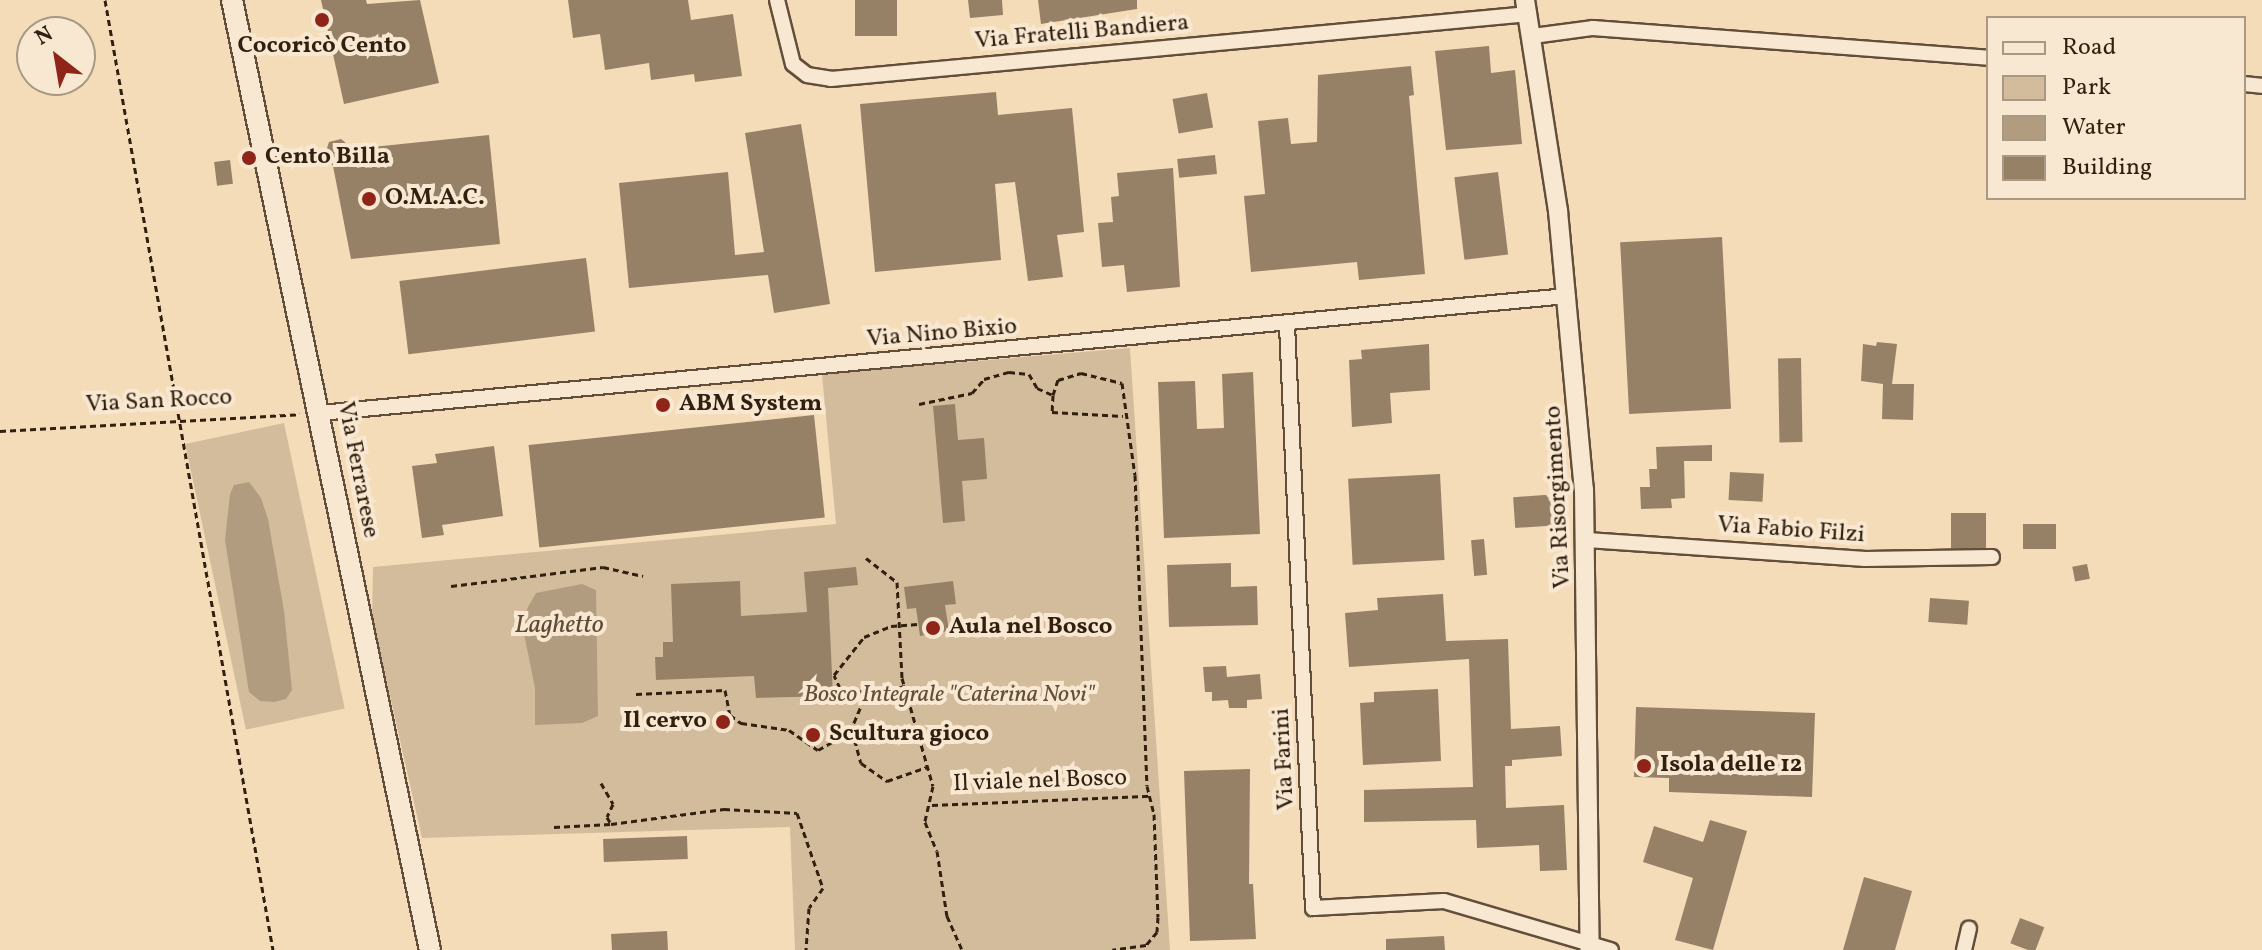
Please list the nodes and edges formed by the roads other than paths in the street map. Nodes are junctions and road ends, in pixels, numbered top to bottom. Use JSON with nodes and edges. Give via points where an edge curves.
{"nodes":[{"id":1,"x":232,"y":0,"type":"edge"},
{"id":2,"x":777,"y":0,"type":"edge"},
{"id":3,"x":1527,"y":7,"type":"edge"},
{"id":4,"x":1534,"y":40,"type":"junction"},
{"id":5,"x":1986,"y":58,"type":"edge"},
{"id":6,"x":1568,"y":296,"type":"junction"},
{"id":7,"x":1287,"y":325,"type":"junction"},
{"id":8,"x":320,"y":413,"type":"junction"},
{"id":9,"x":1587,"y":540,"type":"junction"},
{"id":10,"x":1992,"y":557,"type":"dead end"},
{"id":11,"x":1969,"y":929,"type":"dead end"},
{"id":12,"x":1590,"y":947,"type":"edge"},
{"id":13,"x":430,"y":950,"type":"edge"},
{"id":14,"x":1611,"y":950,"type":"edge"},
{"id":15,"x":1964,"y":950,"type":"edge"}],
"edges":[{"from":1,"to":8,"type":"main road","name":"Via Ferrarese"},
{"from":2,"to":3,"type":"street","name":"Via Fratelli Bandiera","via":[[793,64],[807,75],[831,79]]},
{"from":3,"to":4,"type":"street","name":"Via Risorgimento"},
{"from":4,"to":5,"type":"street","via":[[1593,28]]},
{"from":4,"to":6,"type":"street","name":"Via Risorgimento"},
{"from":6,"to":7,"type":"street","name":"Via Nino Bixio"},
{"from":6,"to":9,"type":"street","name":"Via Risorgimento"},
{"from":7,"to":8,"type":"street","name":"Via Nino Bixio"},
{"from":7,"to":12,"type":"street","name":"Via Farini","via":[[1313,908],[1444,901]]},
{"from":8,"to":13,"type":"main road","name":"Via Ferrarese"},
{"from":9,"to":10,"type":"street","name":"Via Fabio Filzi","via":[[1865,559]]},
{"from":9,"to":12,"type":"street","name":"Via Risorgimento"},
{"from":11,"to":15,"type":"street"},
{"from":12,"to":14,"type":"street"}]}
